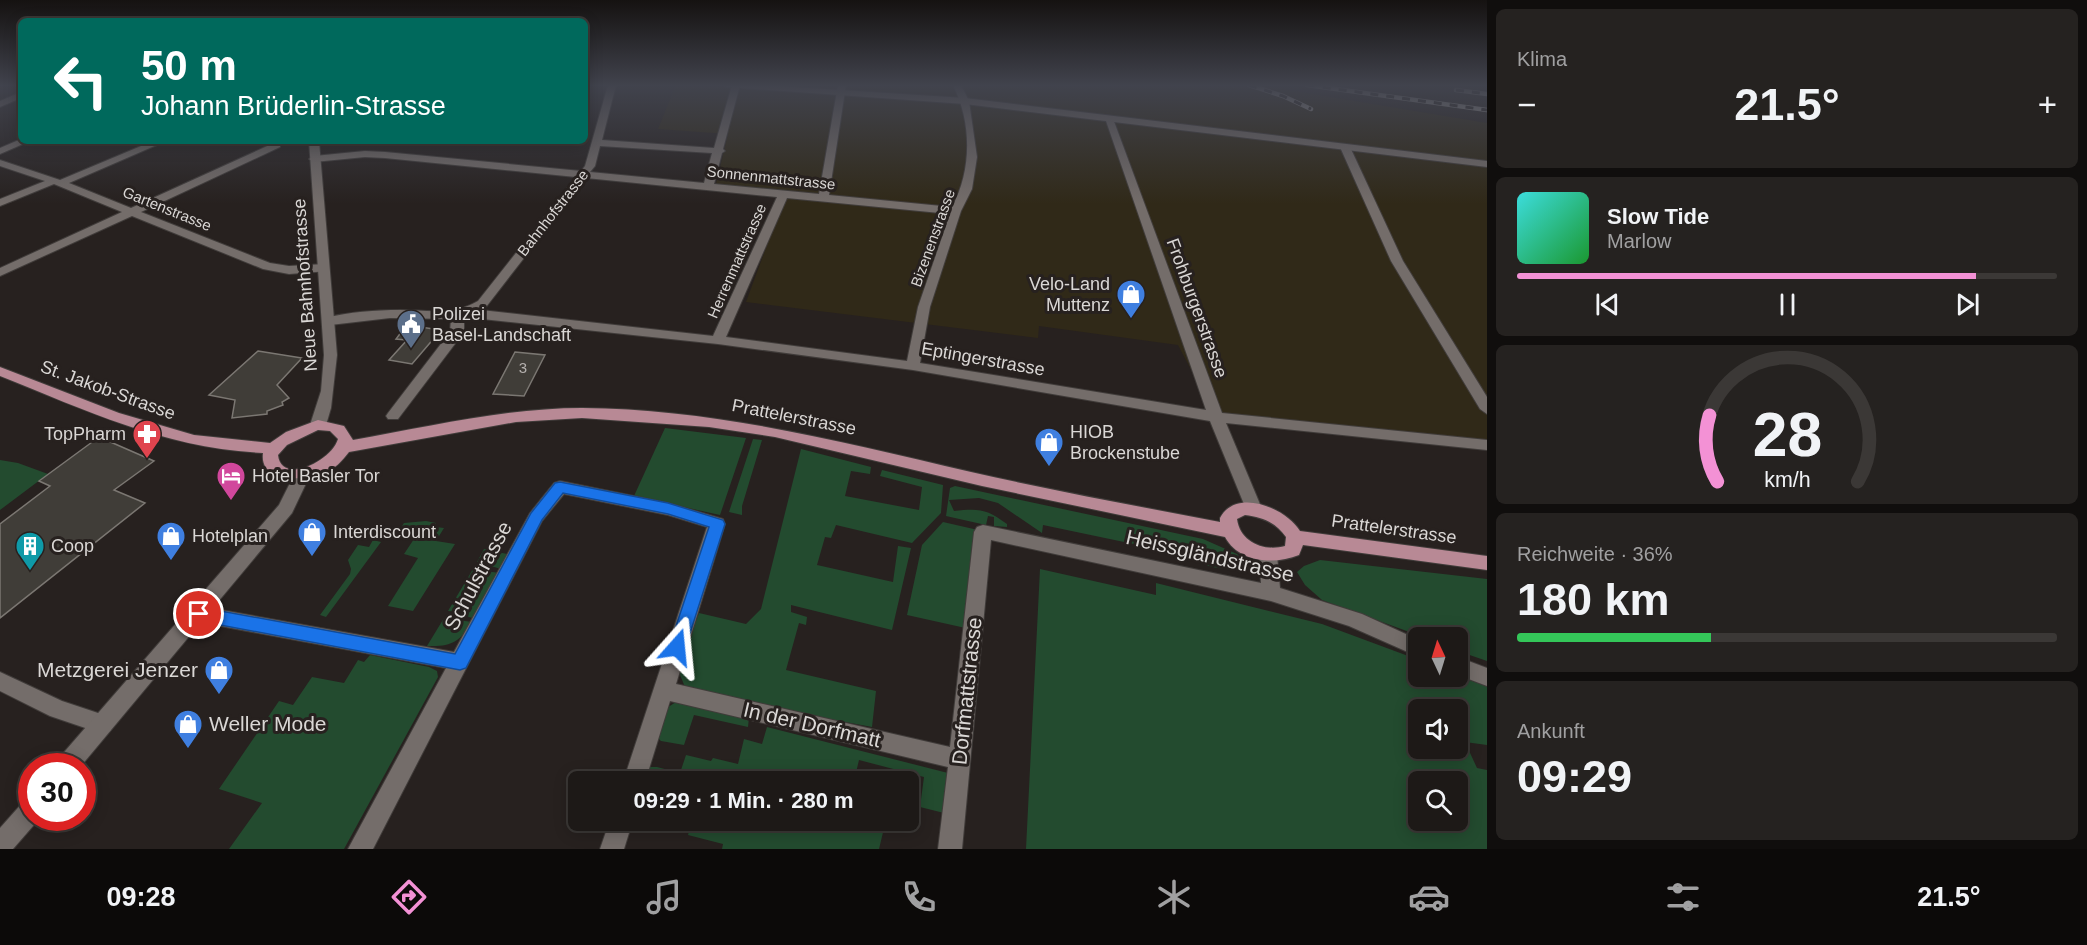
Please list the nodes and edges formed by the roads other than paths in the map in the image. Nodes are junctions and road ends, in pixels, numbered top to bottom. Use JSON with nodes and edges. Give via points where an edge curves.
{"nodes":[{"id":1,"x":602,"y":125,"type":"edge"},
{"id":2,"x":726,"y":125,"type":"edge"},
{"id":3,"x":835,"y":125,"type":"edge"},
{"id":4,"x":968,"y":125,"type":"edge"},
{"id":5,"x":1111,"y":125,"type":"edge"},
{"id":6,"x":1163,"y":125,"type":"edge"},
{"id":7,"x":597,"y":143,"type":"junction"},
{"id":8,"x":18,"y":144,"type":"edge"},
{"id":9,"x":154,"y":144,"type":"edge"},
{"id":10,"x":315,"y":144,"type":"edge"},
{"id":11,"x":277,"y":145,"type":"dead end"},
{"id":12,"x":1345,"y":147,"type":"junction"},
{"id":13,"x":0,"y":151,"type":"edge"},
{"id":14,"x":720,"y":151,"type":"junction"},
{"id":15,"x":314,"y":159,"type":"junction"},
{"id":16,"x":0,"y":164,"type":"edge"},
{"id":17,"x":1487,"y":164,"type":"edge"},
{"id":18,"x":583,"y":175,"type":"junction"},
{"id":19,"x":57,"y":182,"type":"junction"},
{"id":20,"x":708,"y":187,"type":"junction"},
{"id":21,"x":783,"y":195,"type":"junction"},
{"id":22,"x":823,"y":199,"type":"junction"},
{"id":23,"x":0,"y":203,"type":"edge"},
{"id":24,"x":956,"y":211,"type":"junction"},
{"id":25,"x":133,"y":212,"type":"junction"},
{"id":26,"x":325,"y":268,"type":"junction"},
{"id":27,"x":0,"y":272,"type":"edge"},
{"id":28,"x":474,"y":311,"type":"junction"},
{"id":29,"x":458,"y":315,"type":"junction"},
{"id":30,"x":330,"y":321,"type":"junction"},
{"id":31,"x":718,"y":340,"type":"junction"},
{"id":32,"x":913,"y":366,"type":"junction"},
{"id":33,"x":0,"y":371,"type":"edge"},
{"id":34,"x":1487,"y":410,"type":"edge"},
{"id":35,"x":393,"y":416,"type":"dead end"},
{"id":36,"x":1216,"y":417,"type":"junction"},
{"id":37,"x":318,"y":425,"type":"junction"},
{"id":38,"x":1487,"y":445,"type":"edge"},
{"id":39,"x":345,"y":447,"type":"junction"},
{"id":40,"x":274,"y":448,"type":"junction"},
{"id":41,"x":303,"y":473,"type":"junction"},
{"id":42,"x":1254,"y":509,"type":"junction"},
{"id":43,"x":1230,"y":531,"type":"junction"},
{"id":44,"x":983,"y":532,"type":"joint"},
{"id":45,"x":1295,"y":537,"type":"junction"},
{"id":46,"x":1268,"y":555,"type":"junction"},
{"id":47,"x":1487,"y":563,"type":"edge"},
{"id":48,"x":1271,"y":593,"type":"junction"},
{"id":49,"x":199,"y":614,"type":"junction"},
{"id":50,"x":1408,"y":643,"type":"edge"},
{"id":51,"x":460,"y":662,"type":"junction"},
{"id":52,"x":1468,"y":670,"type":"edge"},
{"id":53,"x":1487,"y":677,"type":"edge"},
{"id":54,"x":0,"y":681,"type":"edge"},
{"id":55,"x":664,"y":690,"type":"junction"},
{"id":56,"x":103,"y":724,"type":"junction"},
{"id":57,"x":78,"y":753,"type":"edge"},
{"id":58,"x":961,"y":760,"type":"junction"},
{"id":59,"x":638,"y":771,"type":"edge"},
{"id":60,"x":18,"y":825,"type":"edge"},
{"id":61,"x":618,"y":831,"type":"edge"},
{"id":62,"x":0,"y":846,"type":"edge"},
{"id":63,"x":360,"y":849,"type":"edge"},
{"id":64,"x":612,"y":849,"type":"edge"},
{"id":65,"x":950,"y":849,"type":"edge"}],
"edges":[{"from":1,"to":7,"type":"street","name":"Bahnhofstrasse"},
{"from":2,"to":14,"type":"street"},
{"from":3,"to":22,"type":"street"},
{"from":4,"to":24,"type":"street","name":"Bizenenstrasse","via":[[972,157],[967,189]]},
{"from":5,"to":36,"type":"street","name":"Frohburgerstrasse"},
{"from":6,"to":12,"type":"street"},
{"from":7,"to":14,"type":"street"},
{"from":7,"to":18,"type":"street","name":"Bahnhofstrasse"},
{"from":8,"to":13,"type":"street"},
{"from":9,"to":19,"type":"street"},
{"from":10,"to":15,"type":"street","name":"Neue Bahnhofstrasse"},
{"from":11,"to":25,"type":"street"},
{"from":12,"to":17,"type":"street"},
{"from":12,"to":34,"type":"street","via":[[1397,261]]},
{"from":14,"to":20,"type":"street"},
{"from":15,"to":18,"type":"street","name":"Sonnenmattstrasse","via":[[385,155]]},
{"from":15,"to":26,"type":"street","name":"Neue Bahnhofstrasse"},
{"from":16,"to":19,"type":"street","name":"Gartenstrasse"},
{"from":18,"to":20,"type":"street","name":"Sonnenmattstrasse"},
{"from":18,"to":28,"type":"street","name":"Bahnhofstrasse"},
{"from":19,"to":23,"type":"street"},
{"from":19,"to":25,"type":"street","name":"Gartenstrasse"},
{"from":20,"to":21,"type":"street","name":"Sonnenmattstrasse"},
{"from":21,"to":22,"type":"street","name":"Sonnenmattstrasse"},
{"from":21,"to":31,"type":"street","name":"Herrenmattstrasse"},
{"from":22,"to":24,"type":"street","name":"Sonnenmattstrasse"},
{"from":24,"to":32,"type":"street","name":"Bizenenstrasse","via":[[924,307]]},
{"from":25,"to":26,"type":"street","name":"Gartenstrasse","via":[[267,266],[289,270]]},
{"from":25,"to":27,"type":"street"},
{"from":26,"to":30,"type":"street","name":"Neue Bahnhofstrasse"},
{"from":28,"to":29,"type":"street"},
{"from":28,"to":31,"type":"street","name":"Eptingerstrasse","via":[[482,315]]},
{"from":29,"to":30,"type":"street","via":[[392,314]]},
{"from":29,"to":35,"type":"street","via":[[457,332]]},
{"from":30,"to":37,"type":"street","name":"Neue Bahnhofstrasse","via":[[331,370],[325,409]]},
{"from":31,"to":32,"type":"street","name":"Eptingerstrasse"},
{"from":32,"to":36,"type":"street","name":"Eptingerstrasse"},
{"from":33,"to":40,"type":"main road","name":"St. Jakob-Strasse","via":[[145,428],[229,446]]},
{"from":36,"to":38,"type":"street","name":"Eptingerstrasse"},
{"from":36,"to":42,"type":"street","name":"Frohburgerstrasse"},
{"from":37,"to":39,"type":"main road","via":[[338,428],[344,433]]},
{"from":37,"to":40,"type":"main road","via":[[298,430]]},
{"from":39,"to":41,"type":"main road","via":[[324,466]]},
{"from":39,"to":43,"type":"main road","name":"Prattelerstrasse","via":[[516,417],[582,413],[709,422],[774,432]]},
{"from":40,"to":41,"type":"main road","via":[[275,468],[291,474]]},
{"from":41,"to":49,"type":"street","via":[[286,509]]},
{"from":42,"to":43,"type":"main road","via":[[1232,513],[1228,518]]},
{"from":42,"to":45,"type":"main road","via":[[1284,522]]},
{"from":43,"to":46,"type":"main road","name":"Prattelerstrasse","via":[[1245,546]]},
{"from":44,"to":48,"type":"street","name":"Heissgländstrasse"},
{"from":44,"to":58,"type":"street","name":"Dorfmattstrasse"},
{"from":45,"to":46,"type":"main road","via":[[1293,550],[1287,554]]},
{"from":45,"to":47,"type":"main road","name":"Prattelerstrasse"},
{"from":46,"to":48,"type":"street"},
{"from":48,"to":50,"type":"street","name":"Heissgländstrasse","via":[[1355,620]]},
{"from":49,"to":51,"type":"street"},
{"from":49,"to":56,"type":"street"},
{"from":51,"to":55,"type":"street","name":"Schulstrasse","via":[[537,517],[560,487],[668,509],[717,524]]},
{"from":51,"to":63,"type":"street","name":"Schulstrasse"},
{"from":52,"to":53,"type":"street"},
{"from":54,"to":56,"type":"street","via":[[57,709]]},
{"from":55,"to":58,"type":"street","name":"In der Dorfmatt"},
{"from":55,"to":59,"type":"street"},
{"from":56,"to":57,"type":"street"},
{"from":58,"to":65,"type":"street","name":"Dorfmattstrasse"},
{"from":60,"to":62,"type":"street"},
{"from":61,"to":64,"type":"street"}]}
